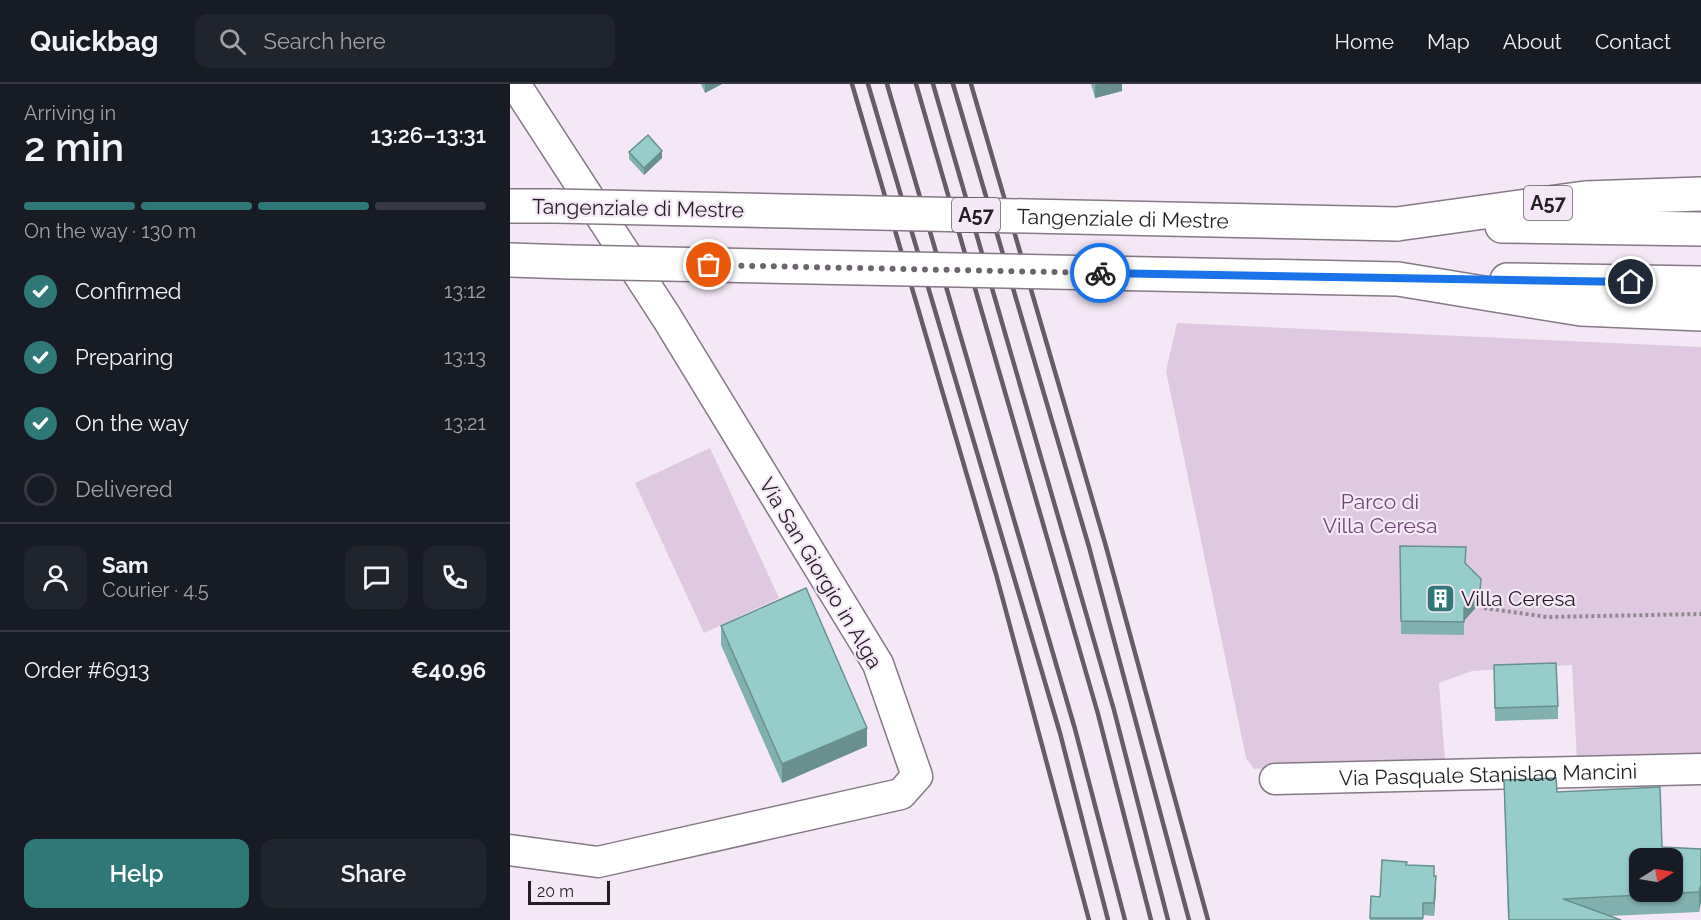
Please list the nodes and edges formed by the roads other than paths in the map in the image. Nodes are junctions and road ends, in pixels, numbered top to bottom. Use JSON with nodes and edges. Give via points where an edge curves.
{"nodes":[{"id":1,"x":515,"y":84,"type":"edge"},
{"id":2,"x":1701,"y":194,"type":"edge"},
{"id":3,"x":510,"y":206,"type":"edge"},
{"id":4,"x":1397,"y":224,"type":"junction"},
{"id":5,"x":1701,"y":229,"type":"edge"},
{"id":6,"x":515,"y":263,"type":"edge"},
{"id":7,"x":1398,"y":279,"type":"junction"},
{"id":8,"x":1701,"y":283,"type":"edge"},
{"id":9,"x":1701,"y":314,"type":"edge"},
{"id":10,"x":1701,"y":769,"type":"edge"},
{"id":11,"x":1275,"y":778,"type":"dead end"},
{"id":12,"x":510,"y":850,"type":"edge"}],
"edges":[{"from":1,"to":12,"type":"street","name":"Via San Giorgio in Alga","via":[[667,318],[878,663],[917,776],[902,794],[598,862]]},
{"from":2,"to":4,"type":"highway","number":"A57","via":[[1585,198]]},
{"from":3,"to":4,"type":"highway","name":"Tangenziale di Mestre","number":"A57","bridge":true},
{"from":4,"to":5,"type":"highway","name":"Tangenziale di Mestre","number":"A57"},
{"from":6,"to":7,"type":"highway","bridge":true},
{"from":7,"to":8,"type":"highway"},
{"from":7,"to":9,"type":"highway","via":[[1581,309]]},
{"from":10,"to":11,"type":"street","name":"Via Pasquale Stanislao Mancini"}]}
